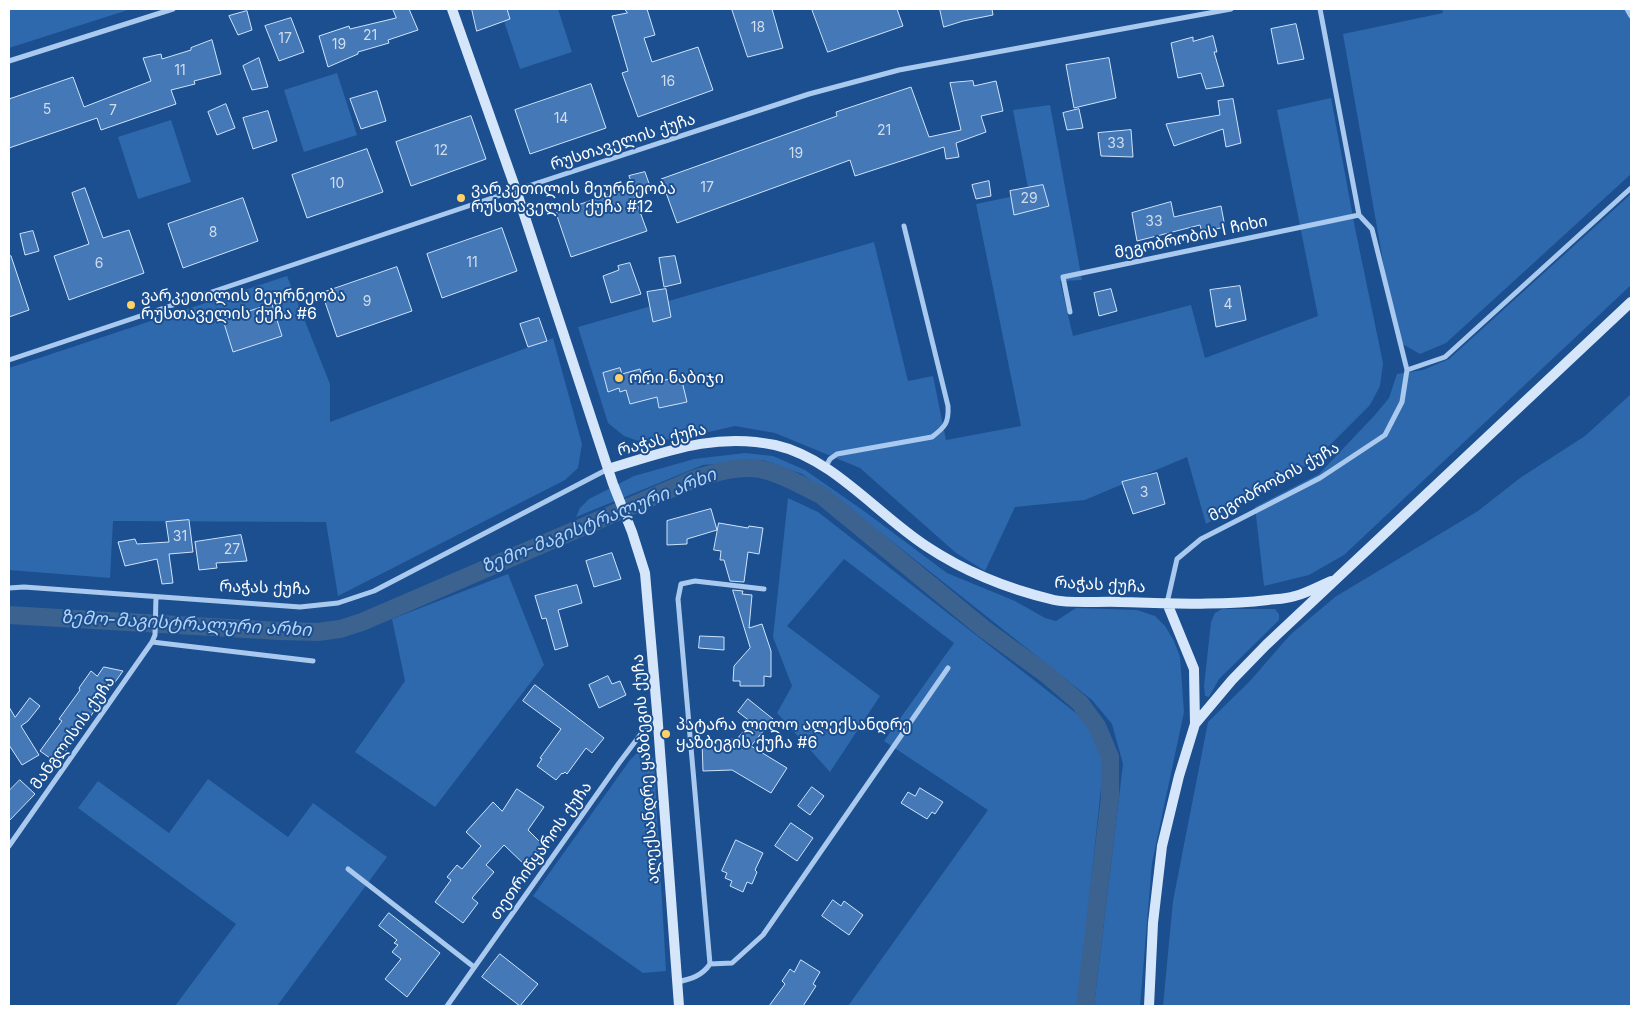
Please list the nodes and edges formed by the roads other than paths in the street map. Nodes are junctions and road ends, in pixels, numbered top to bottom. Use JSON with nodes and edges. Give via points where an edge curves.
{"nodes":[{"id":1,"x":173,"y":9,"type":"edge"},
{"id":2,"x":452,"y":9,"type":"edge"},
{"id":3,"x":1231,"y":9,"type":"edge"},
{"id":4,"x":1320,"y":9,"type":"edge"},
{"id":5,"x":1627,"y":9,"type":"edge"},
{"id":6,"x":1631,"y":16,"type":"edge"},
{"id":7,"x":9,"y":61,"type":"edge"},
{"id":8,"x":1631,"y":188,"type":"edge"},
{"id":9,"x":516,"y":190,"type":"junction"},
{"id":10,"x":1360,"y":215,"type":"junction"},
{"id":11,"x":904,"y":226,"type":"dead end"},
{"id":12,"x":1631,"y":302,"type":"edge"},
{"id":13,"x":1070,"y":312,"type":"dead end"},
{"id":14,"x":9,"y":360,"type":"edge"},
{"id":15,"x":1407,"y":370,"type":"junction"},
{"id":16,"x":825,"y":468,"type":"junction"},
{"id":17,"x":608,"y":469,"type":"junction"},
{"id":18,"x":1337,"y":578,"type":"junction"},
{"id":19,"x":9,"y":588,"type":"edge"},
{"id":20,"x":764,"y":588,"type":"dead end"},
{"id":21,"x":156,"y":597,"type":"junction"},
{"id":22,"x":1167,"y":603,"type":"junction"},
{"id":23,"x":152,"y":642,"type":"junction"},
{"id":24,"x":313,"y":661,"type":"dead end"},
{"id":25,"x":948,"y":668,"type":"dead end"},
{"id":26,"x":657,"y":711,"type":"junction"},
{"id":27,"x":1195,"y":724,"type":"junction"},
{"id":28,"x":9,"y":846,"type":"edge"},
{"id":29,"x":348,"y":869,"type":"dead end"},
{"id":30,"x":710,"y":964,"type":"junction"},
{"id":31,"x":474,"y":967,"type":"junction"},
{"id":32,"x":677,"y":982,"type":"junction"},
{"id":33,"x":447,"y":1006,"type":"edge"},
{"id":34,"x":679,"y":1006,"type":"edge"},
{"id":35,"x":1149,"y":1006,"type":"edge"}],
"edges":[{"from":1,"to":7,"type":"street"},
{"from":2,"to":9,"type":"street","name":"ალექსანდრე ყაზბეგის ქუჩა"},
{"from":3,"to":9,"type":"street","name":"რუსთაველის ქუჩა","via":[[899,70],[809,94]]},
{"from":4,"to":10,"type":"street","name":"მეგობრობის ქუჩა"},
{"from":5,"to":6,"type":"street"},
{"from":8,"to":15,"type":"street","via":[[1445,357]]},
{"from":9,"to":14,"type":"street","name":"რუსთაველის ქუჩა"},
{"from":9,"to":17,"type":"street","name":"ალექსანდრე ყაზბეგის ქუჩა"},
{"from":10,"to":13,"type":"street","name":"მეგობრობის I ჩიხი","via":[[1062,277]]},
{"from":10,"to":15,"type":"street","name":"მეგობრობის ქუჩა","via":[[1372,229]]},
{"from":11,"to":16,"type":"street","via":[[949,418],[932,437],[838,454]]},
{"from":12,"to":18,"type":"street"},
{"from":15,"to":22,"type":"street","name":"მეგობრობის ქუჩა","via":[[1402,402],[1385,435],[1320,478],[1202,538],[1177,559]]},
{"from":16,"to":17,"type":"street","name":"რაჭას ქუჩა","via":[[777,446],[743,440],[704,442]]},
{"from":16,"to":22,"type":"street","name":"რაჭას ქუჩა","via":[[924,545],[951,562],[1010,588],[1057,600]]},
{"from":17,"to":21,"type":"street","name":"რაჭას ქუჩა","via":[[374,591],[338,603],[300,607]]},
{"from":17,"to":26,"type":"street","name":"ალექსანდრე ყაზბეგის ქუჩა","via":[[645,573]]},
{"from":18,"to":22,"type":"street","name":"რაჭას ქუჩა","via":[[1294,596],[1248,602]]},
{"from":18,"to":27,"type":"street","via":[[1232,680]]},
{"from":19,"to":21,"type":"street","name":"რაჭას ქუჩა"},
{"from":20,"to":30,"type":"street","via":[[695,581],[681,584],[678,599]]},
{"from":21,"to":23,"type":"street","name":"მანგლისის ქუჩა"},
{"from":22,"to":27,"type":"street","via":[[1194,669]]},
{"from":23,"to":24,"type":"street"},
{"from":23,"to":28,"type":"street","name":"მანგლისის ქუჩა"},
{"from":25,"to":30,"type":"street","via":[[763,934],[732,963]]},
{"from":26,"to":31,"type":"street","name":"თეთრიწყაროს ქუჩა"},
{"from":26,"to":32,"type":"street","name":"ალექსანდრე ყაზბეგის ქუჩა"},
{"from":27,"to":35,"type":"street","via":[[1162,846],[1153,923]]},
{"from":29,"to":31,"type":"street"},
{"from":30,"to":32,"type":"street","via":[[695,978]]},
{"from":31,"to":33,"type":"street","name":"თეთრიწყაროს ქუჩა"},
{"from":32,"to":34,"type":"street","name":"ალექსანდრე ყაზბეგის ქუჩა"}]}
